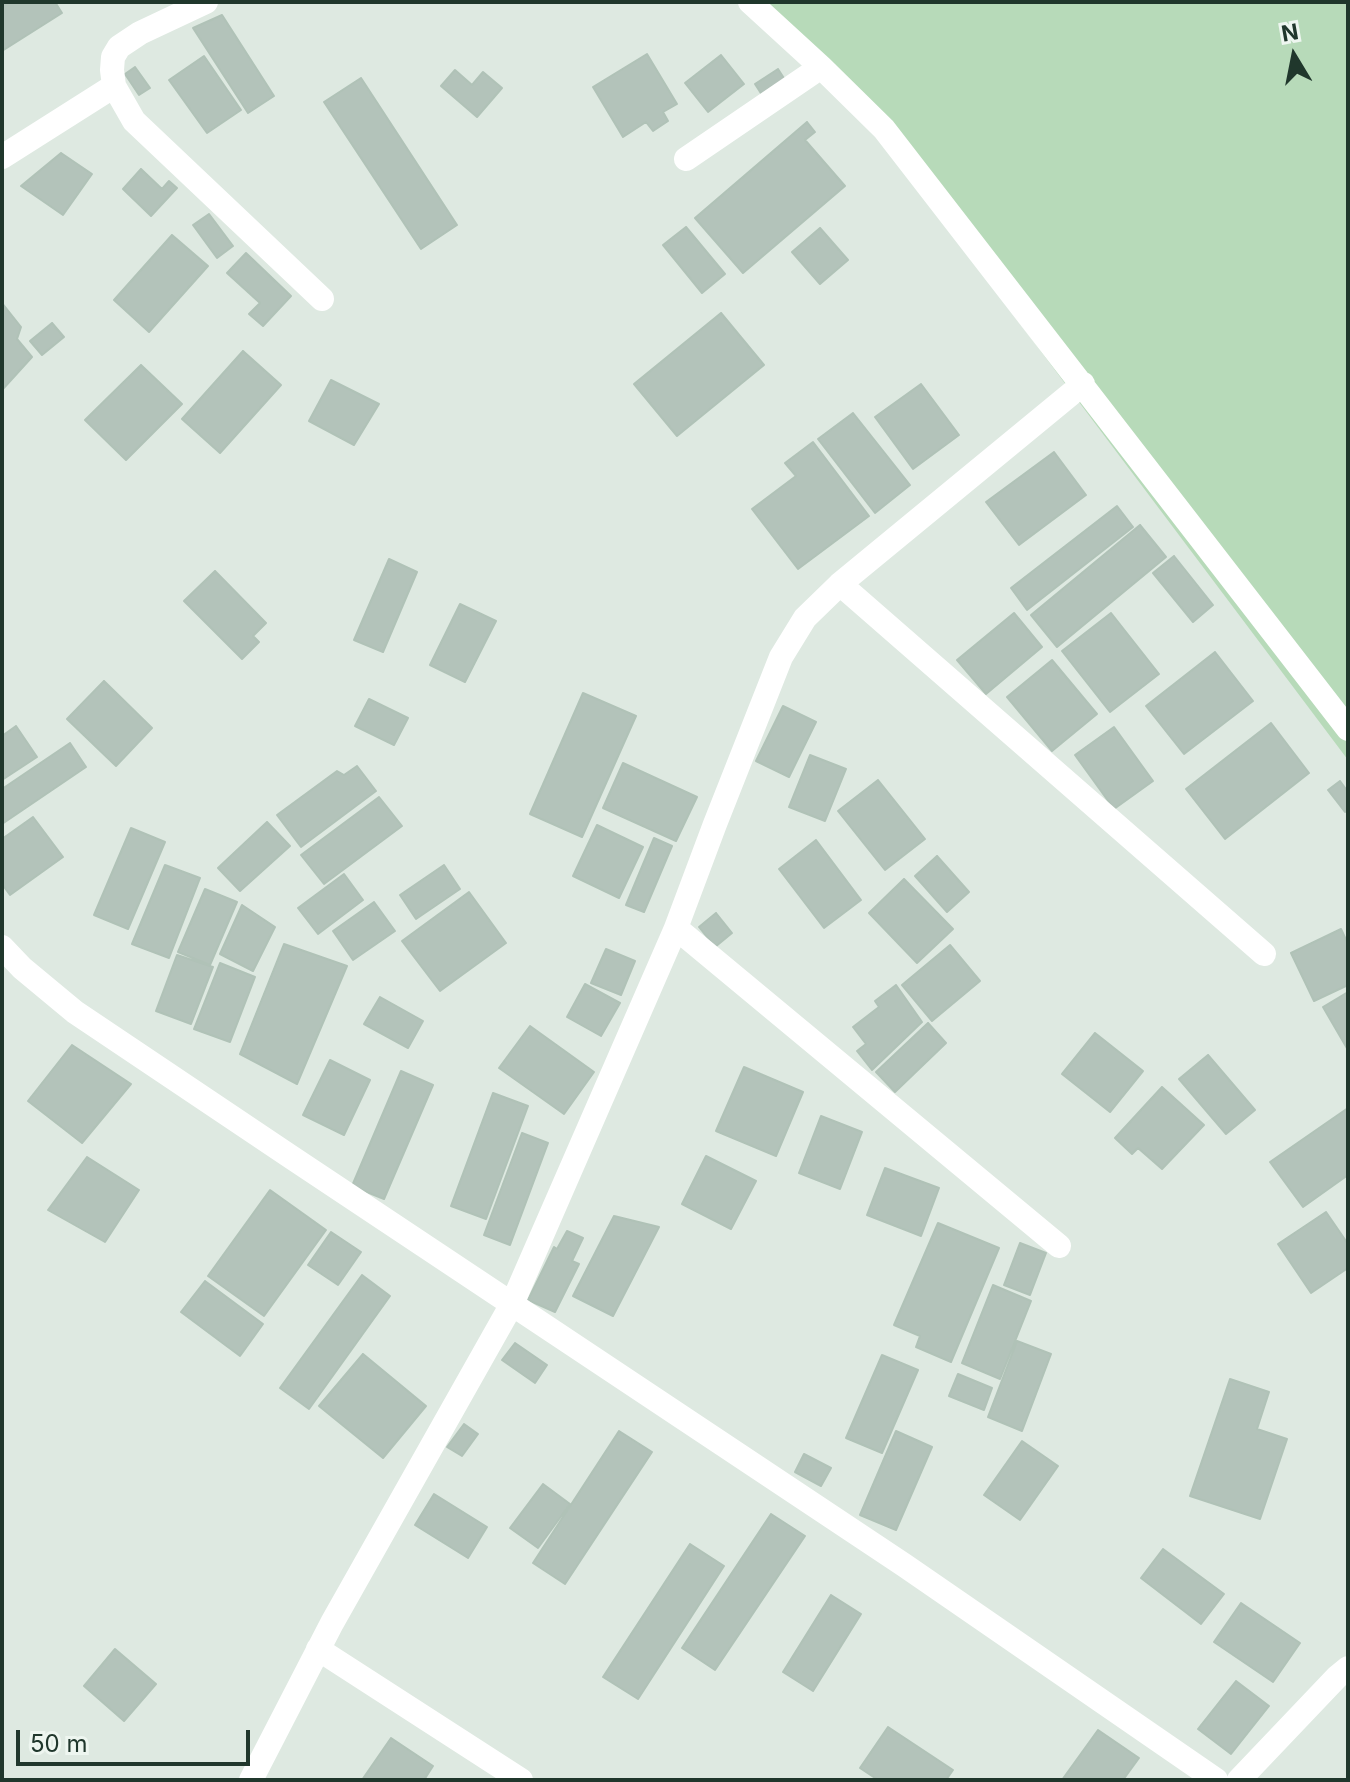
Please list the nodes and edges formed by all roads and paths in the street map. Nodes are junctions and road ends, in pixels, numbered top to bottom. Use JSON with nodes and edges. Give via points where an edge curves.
{"nodes":[{"id":1,"x":206,"y":2,"type":"edge"},
{"id":2,"x":750,"y":2,"type":"edge"},
{"id":3,"x":821,"y":67,"type":"junction"},
{"id":4,"x":114,"y":86,"type":"junction"},
{"id":5,"x":2,"y":157,"type":"edge"},
{"id":6,"x":686,"y":159,"type":"dead end"},
{"id":7,"x":322,"y":299,"type":"dead end"},
{"id":8,"x":1083,"y":384,"type":"junction"},
{"id":9,"x":840,"y":584,"type":"junction"},
{"id":10,"x":1348,"y":729,"type":"edge"},
{"id":11,"x":676,"y":928,"type":"junction"},
{"id":12,"x":2,"y":947,"type":"edge"},
{"id":13,"x":1264,"y":954,"type":"dead end"},
{"id":14,"x":1059,"y":1246,"type":"dead end"},
{"id":15,"x":512,"y":1304,"type":"junction"},
{"id":16,"x":318,"y":1649,"type":"junction"},
{"id":17,"x":1348,"y":1668,"type":"edge"},
{"id":18,"x":251,"y":1780,"type":"edge"},
{"id":19,"x":521,"y":1780,"type":"edge"},
{"id":20,"x":1216,"y":1780,"type":"edge"},
{"id":21,"x":1239,"y":1780,"type":"edge"}],
"edges":[{"from":1,"to":4,"type":"street","via":[[119,47],[113,57]]},
{"from":2,"to":3,"type":"street"},
{"from":3,"to":6,"type":"street"},
{"from":3,"to":8,"type":"street","via":[[884,129]]},
{"from":4,"to":5,"type":"street"},
{"from":4,"to":7,"type":"street","via":[[134,121]]},
{"from":8,"to":9,"type":"street"},
{"from":8,"to":10,"type":"street"},
{"from":9,"to":11,"type":"street","via":[[805,618],[781,657]]},
{"from":9,"to":13,"type":"street"},
{"from":11,"to":14,"type":"street"},
{"from":11,"to":15,"type":"street"},
{"from":12,"to":15,"type":"street","via":[[75,1012]]},
{"from":15,"to":16,"type":"street"},
{"from":15,"to":20,"type":"street"},
{"from":16,"to":18,"type":"street"},
{"from":16,"to":19,"type":"street"},
{"from":17,"to":21,"type":"street"}]}
